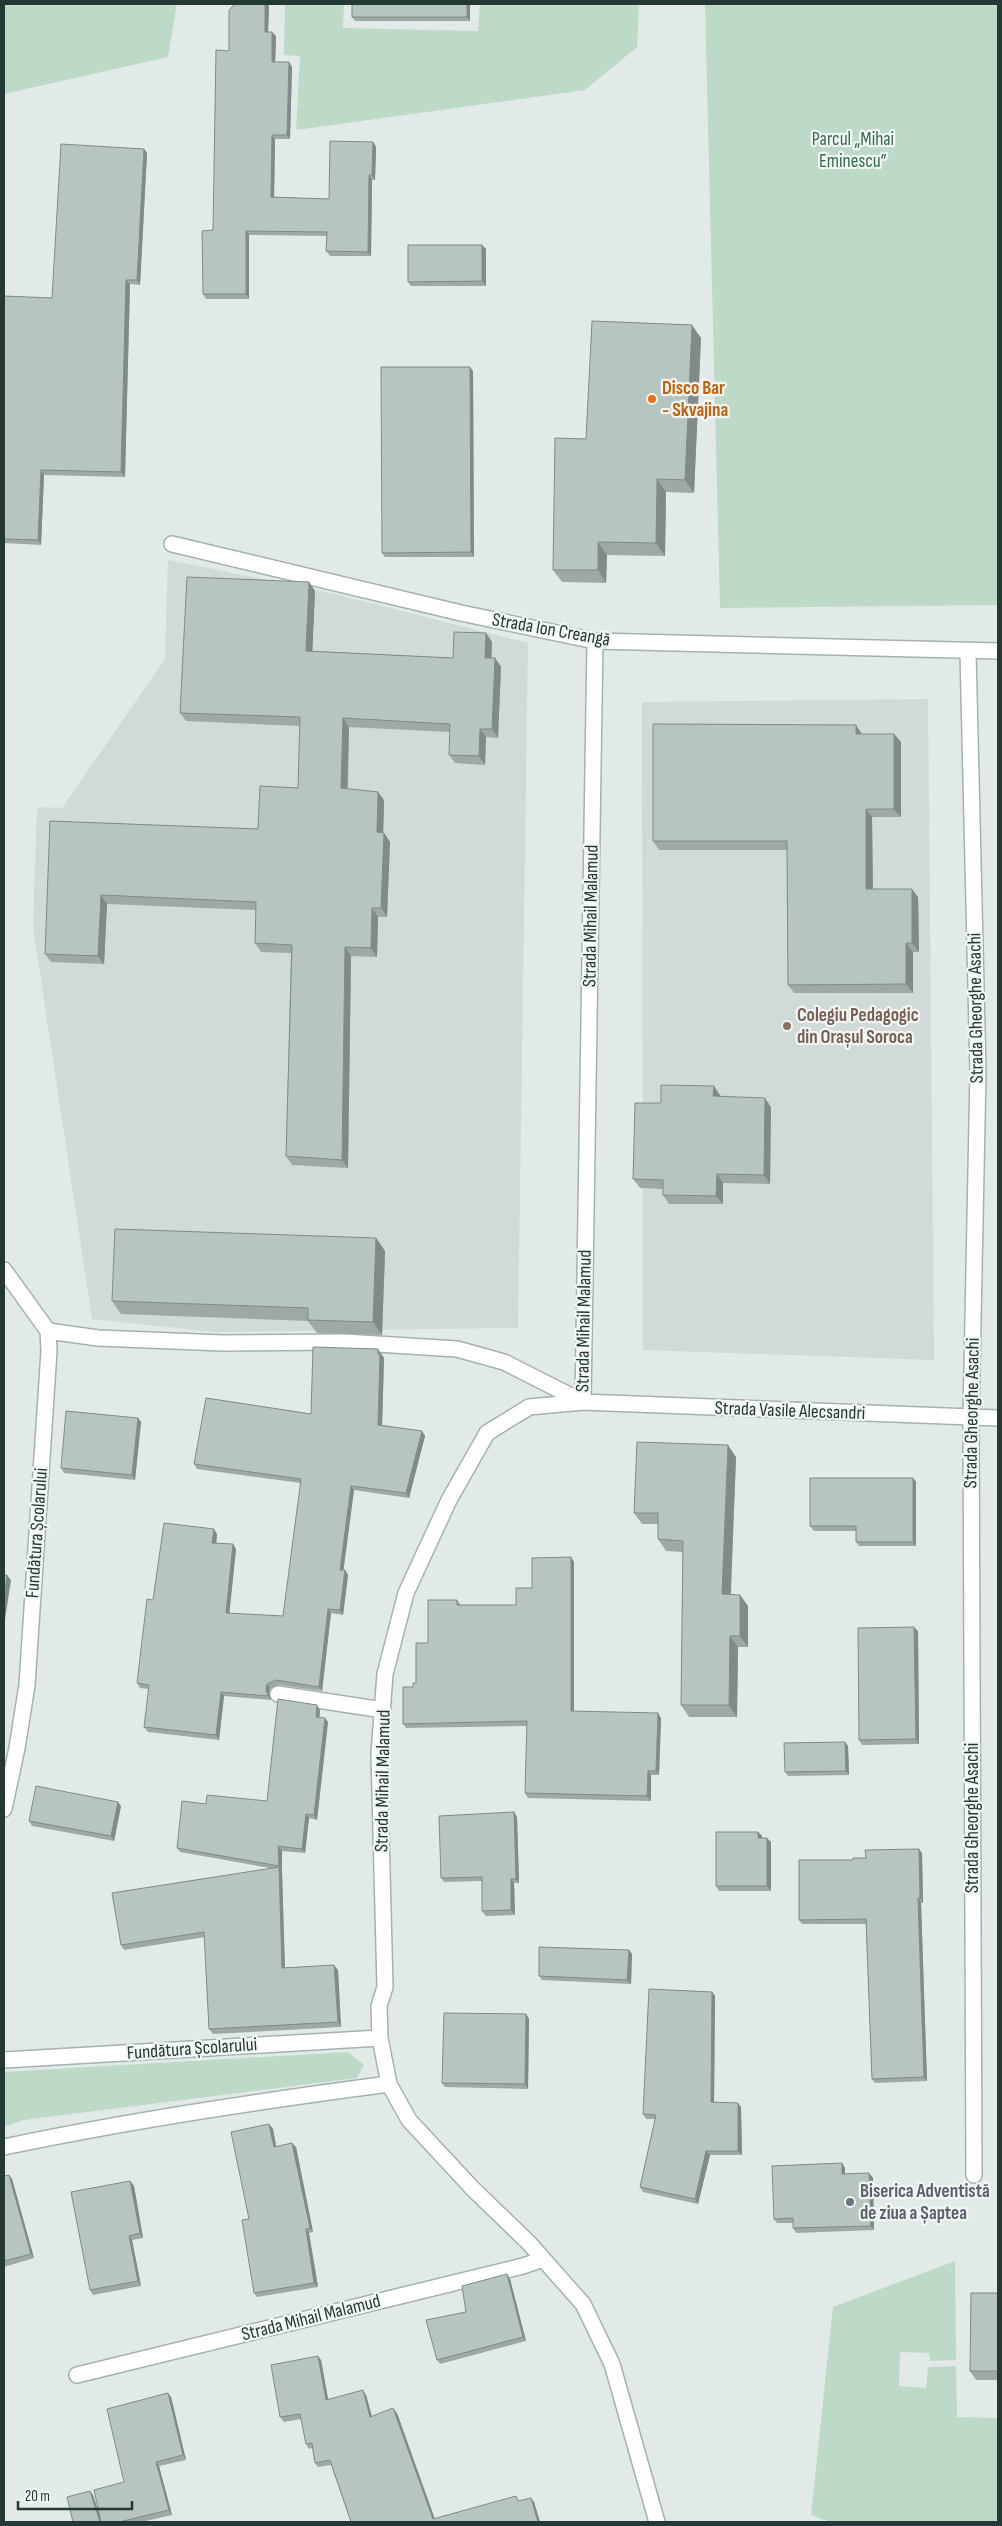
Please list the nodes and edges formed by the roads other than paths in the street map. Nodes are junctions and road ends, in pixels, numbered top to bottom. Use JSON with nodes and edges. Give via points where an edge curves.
{"nodes":[{"id":1,"x":172,"y":544,"type":"dead end"},
{"id":2,"x":595,"y":641,"type":"junction"},
{"id":3,"x":998,"y":651,"type":"edge"},
{"id":4,"x":968,"y":652,"type":"junction"},
{"id":5,"x":4,"y":1270,"type":"edge"},
{"id":6,"x":48,"y":1331,"type":"junction"},
{"id":7,"x":583,"y":1402,"type":"junction"},
{"id":8,"x":971,"y":1418,"type":"junction"},
{"id":9,"x":998,"y":1418,"type":"edge"},
{"id":10,"x":278,"y":1694,"type":"dead end"},
{"id":11,"x":383,"y":1710,"type":"junction"},
{"id":12,"x":4,"y":1809,"type":"edge"},
{"id":13,"x":380,"y":2038,"type":"junction"},
{"id":14,"x":4,"y":2060,"type":"edge"},
{"id":15,"x":389,"y":2084,"type":"junction"},
{"id":16,"x":4,"y":2147,"type":"edge"},
{"id":17,"x":974,"y":2175,"type":"dead end"},
{"id":18,"x":544,"y":2259,"type":"junction"},
{"id":19,"x":77,"y":2375,"type":"dead end"},
{"id":20,"x":657,"y":2522,"type":"edge"}],
"edges":[{"from":1,"to":2,"type":"street","name":"Strada Ion Creangă","via":[[461,613]]},
{"from":2,"to":4,"type":"street","name":"Strada Ion Creangă"},
{"from":2,"to":7,"type":"street","name":"Strada Mihail Malamud"},
{"from":3,"to":4,"type":"street","name":"Strada Ion Creangă"},
{"from":4,"to":8,"type":"street","name":"Strada Gheorghe Asachi","via":[[978,1072]]},
{"from":5,"to":6,"type":"street"},
{"from":6,"to":7,"type":"street","via":[[98,1338],[223,1343],[345,1342],[457,1349],[504,1362]]},
{"from":6,"to":12,"type":"street","name":"Fundătura Școlarului","via":[[27,1685]]},
{"from":7,"to":8,"type":"street","name":"Strada Vasile Alecsandri"},
{"from":7,"to":11,"type":"street","name":"Strada Mihail Malamud","via":[[529,1406],[487,1432],[449,1500],[406,1593],[385,1674]]},
{"from":8,"to":9,"type":"street","name":"Strada Vasile Alecsandri"},
{"from":8,"to":17,"type":"street","name":"Strada Gheorghe Asachi"},
{"from":10,"to":11,"type":"street"},
{"from":11,"to":13,"type":"street","name":"Strada Mihail Malamud","via":[[379,1753],[385,1987],[379,2006]]},
{"from":13,"to":14,"type":"street","name":"Fundătura Școlarului"},
{"from":13,"to":15,"type":"street","name":"Strada Mihail Malamud"},
{"from":15,"to":16,"type":"street","via":[[221,2106]]},
{"from":15,"to":18,"type":"street","name":"Strada Mihail Malamud","via":[[409,2120]]},
{"from":18,"to":19,"type":"street","name":"Strada Mihail Malamud"},
{"from":18,"to":20,"type":"street","name":"Strada Mihail Malamud","via":[[583,2304],[612,2364]]}]}
